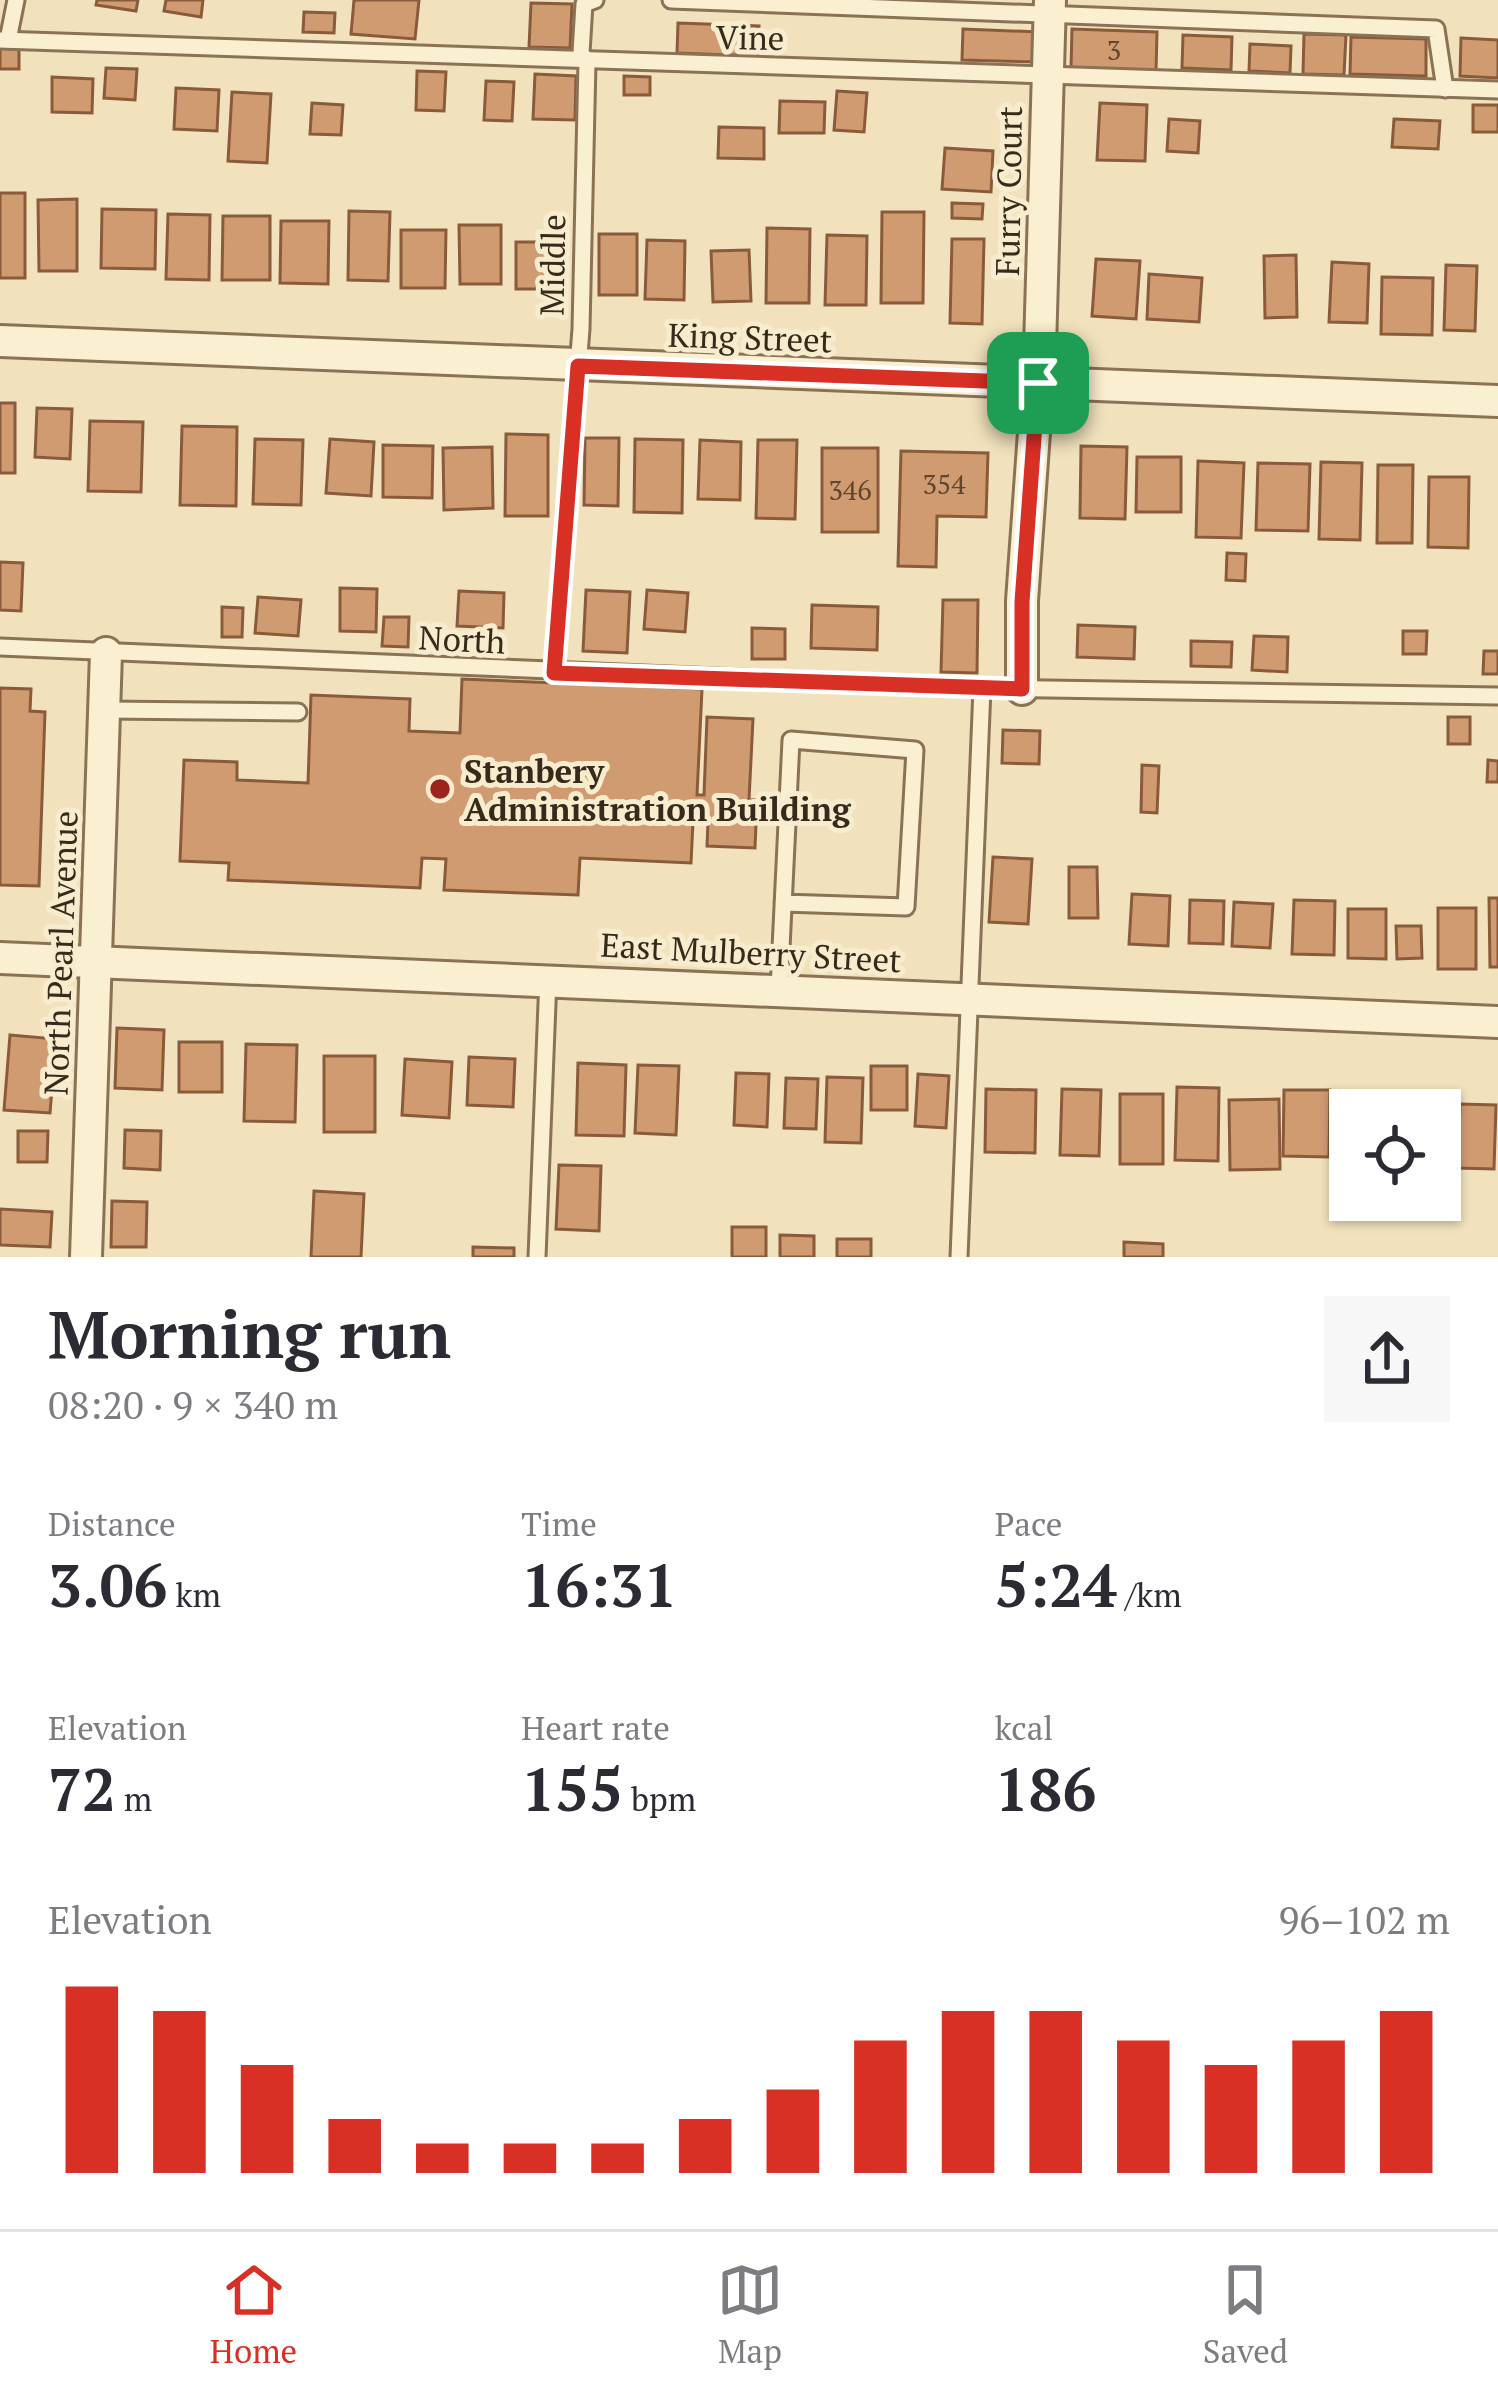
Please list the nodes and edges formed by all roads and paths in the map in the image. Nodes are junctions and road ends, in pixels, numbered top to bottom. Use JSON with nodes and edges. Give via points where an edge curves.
{"nodes":[{"id":1,"x":16,"y":0,"type":"edge"},
{"id":2,"x":671,"y":0,"type":"edge"},
{"id":3,"x":590,"y":2,"type":"edge"},
{"id":4,"x":1049,"y":8,"type":"edge"},
{"id":5,"x":4,"y":40,"type":"edge"},
{"id":6,"x":587,"y":62,"type":"junction"},
{"id":7,"x":1047,"y":72,"type":"junction"},
{"id":8,"x":1444,"y":89,"type":"junction"},
{"id":9,"x":1498,"y":90,"type":"edge"},
{"id":10,"x":0,"y":341,"type":"edge"},
{"id":11,"x":578,"y":366,"type":"junction"},
{"id":12,"x":1038,"y":383,"type":"junction"},
{"id":13,"x":1498,"y":401,"type":"edge"},
{"id":14,"x":0,"y":647,"type":"edge"},
{"id":15,"x":106,"y":653,"type":"junction"},
{"id":16,"x":554,"y":673,"type":"junction"},
{"id":17,"x":982,"y":688,"type":"junction"},
{"id":18,"x":1022,"y":689,"type":"junction"},
{"id":19,"x":1498,"y":696,"type":"edge"},
{"id":20,"x":105,"y":710,"type":"junction"},
{"id":21,"x":298,"y":712,"type":"dead end"},
{"id":22,"x":783,"y":903,"type":"junction"},
{"id":23,"x":0,"y":958,"type":"edge"},
{"id":24,"x":94,"y":963,"type":"junction"},
{"id":25,"x":548,"y":978,"type":"junction"},
{"id":26,"x":779,"y":990,"type":"junction"},
{"id":27,"x":970,"y":998,"type":"junction"},
{"id":28,"x":1498,"y":1022,"type":"edge"},
{"id":29,"x":86,"y":1257,"type":"edge"},
{"id":30,"x":537,"y":1257,"type":"edge"},
{"id":31,"x":959,"y":1257,"type":"edge"}],
"edges":[{"from":1,"to":5,"type":"lane"},
{"from":2,"to":4,"type":"lane"},
{"from":3,"to":6,"type":"lane","name":"Middle","via":[[581,52]]},
{"from":4,"to":7,"type":"street","name":"Furry Court"},
{"from":4,"to":8,"type":"lane","via":[[1436,29]]},
{"from":5,"to":6,"type":"lane","name":"Vine"},
{"from":6,"to":7,"type":"lane","name":"Vine"},
{"from":6,"to":11,"type":"lane","name":"Middle"},
{"from":7,"to":8,"type":"lane","name":"Vine"},
{"from":7,"to":12,"type":"street","name":"Furry Court"},
{"from":8,"to":9,"type":"lane","name":"Vine"},
{"from":10,"to":11,"type":"street","name":"King Street"},
{"from":11,"to":12,"type":"street","name":"King Street"},
{"from":11,"to":16,"type":"lane","name":"Middle"},
{"from":12,"to":13,"type":"street","name":"King Street"},
{"from":12,"to":18,"type":"street","name":"Furry Court"},
{"from":14,"to":15,"type":"lane","name":"North"},
{"from":15,"to":16,"type":"lane","name":"North"},
{"from":15,"to":20,"type":"street","name":"North Pearl Avenue"},
{"from":16,"to":17,"type":"lane","name":"North"},
{"from":17,"to":18,"type":"lane","name":"North"},
{"from":17,"to":27,"type":"lane"},
{"from":18,"to":19,"type":"lane","name":"North"},
{"from":20,"to":21,"type":"lane"},
{"from":20,"to":24,"type":"street","name":"North Pearl Avenue"},
{"from":22,"to":22,"type":"lane","via":[[790,740],[915,750],[906,907]]},
{"from":22,"to":26,"type":"lane"},
{"from":23,"to":24,"type":"street","name":"East Mulberry Street"},
{"from":24,"to":25,"type":"street","name":"East Mulberry Street"},
{"from":24,"to":29,"type":"street","name":"North Pearl Avenue"},
{"from":25,"to":26,"type":"street","name":"East Mulberry Street"},
{"from":25,"to":30,"type":"lane"},
{"from":26,"to":27,"type":"street","name":"East Mulberry Street"},
{"from":27,"to":28,"type":"street","name":"East Mulberry Street"},
{"from":27,"to":31,"type":"lane"}]}
